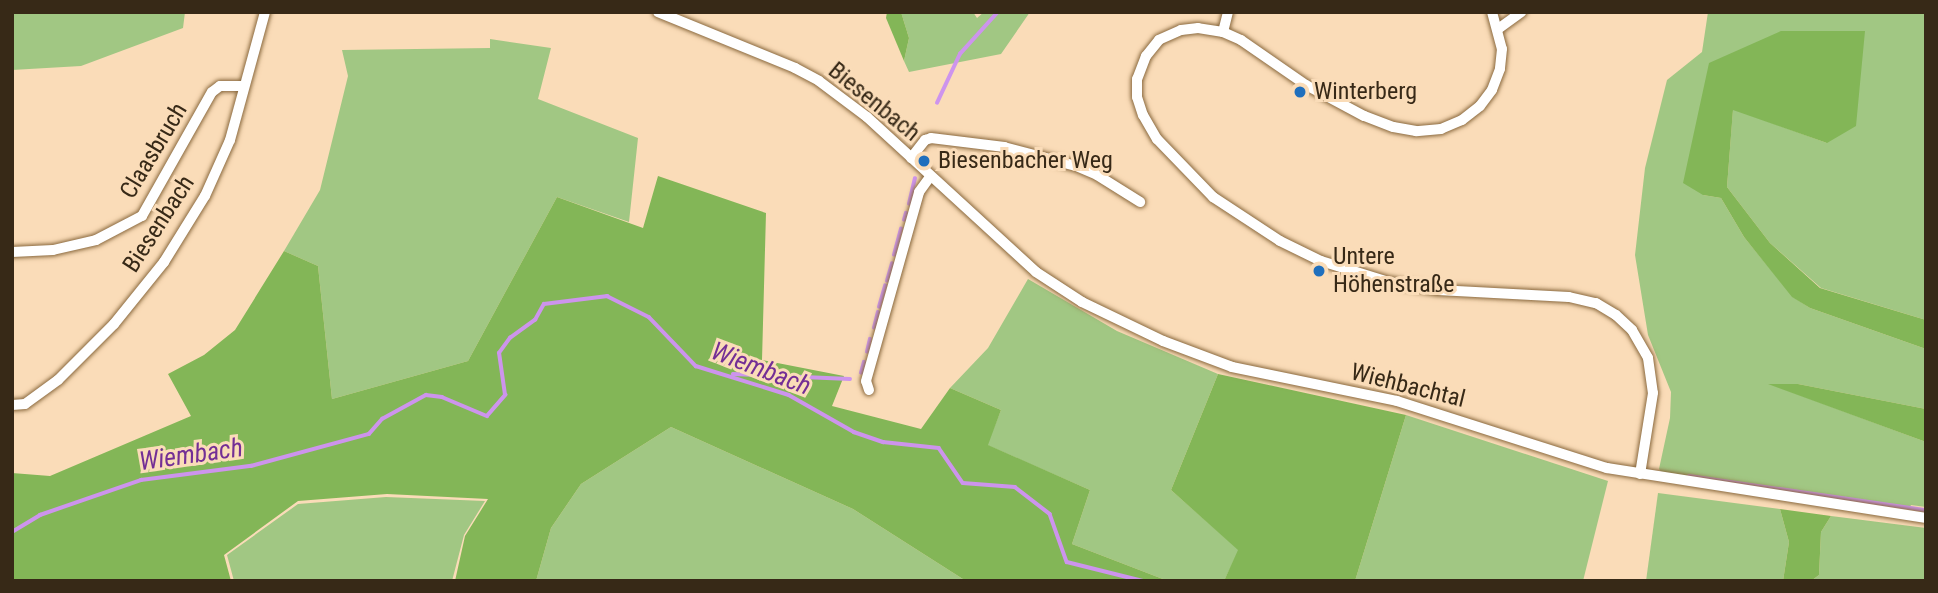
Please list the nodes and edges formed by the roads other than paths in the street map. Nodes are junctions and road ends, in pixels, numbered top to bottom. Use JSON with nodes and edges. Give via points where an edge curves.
{"nodes":[{"id":1,"x":265,"y":12,"type":"edge"},
{"id":2,"x":658,"y":12,"type":"edge"},
{"id":3,"x":1228,"y":12,"type":"edge"},
{"id":4,"x":1492,"y":12,"type":"edge"},
{"id":5,"x":1521,"y":12,"type":"edge"},
{"id":6,"x":1498,"y":29,"type":"junction"},
{"id":7,"x":1223,"y":32,"type":"junction"},
{"id":8,"x":243,"y":86,"type":"junction"},
{"id":9,"x":911,"y":158,"type":"junction"},
{"id":10,"x":930,"y":177,"type":"junction"},
{"id":11,"x":1140,"y":202,"type":"dead end"},
{"id":12,"x":12,"y":252,"type":"edge"},
{"id":13,"x":869,"y":390,"type":"dead end"},
{"id":14,"x":12,"y":405,"type":"edge"},
{"id":15,"x":1640,"y":474,"type":"junction"},
{"id":16,"x":1926,"y":518,"type":"edge"}],
"edges":[{"from":1,"to":8,"type":"street","name":"Biesenbach"},
{"from":2,"to":9,"type":"street","name":"Biesenbach","via":[[819,81]]},
{"from":3,"to":7,"type":"street"},
{"from":4,"to":6,"type":"street"},
{"from":5,"to":6,"type":"street"},
{"from":6,"to":7,"type":"street","via":[[1500,69],[1480,106],[1441,129],[1416,131],[1364,117]]},
{"from":7,"to":15,"type":"street","via":[[1181,30],[1159,40],[1137,79],[1143,115],[1157,138],[1190,173],[1213,197],[1270,236],[1354,273],[1451,292],[1569,297],[1596,303],[1616,316],[1632,330],[1650,369],[1651,416]]},
{"from":8,"to":12,"type":"street","name":"Claasbruch","via":[[220,86],[212,92],[142,216],[96,240],[53,250]]},
{"from":8,"to":14,"type":"street","name":"Biesenbach","via":[[230,140],[205,195],[164,262],[114,324],[58,380],[24,404]]},
{"from":9,"to":10,"type":"street","name":"Biesenbach"},
{"from":9,"to":11,"type":"street","via":[[931,138],[1004,146],[1076,166]]},
{"from":10,"to":13,"type":"street","via":[[916,201],[866,381]]},
{"from":10,"to":15,"type":"street","name":"Wiehbachtal","via":[[1054,285],[1163,341],[1233,367],[1397,401],[1573,459]]},
{"from":15,"to":16,"type":"street","name":"Wiehbachtal"}]}
